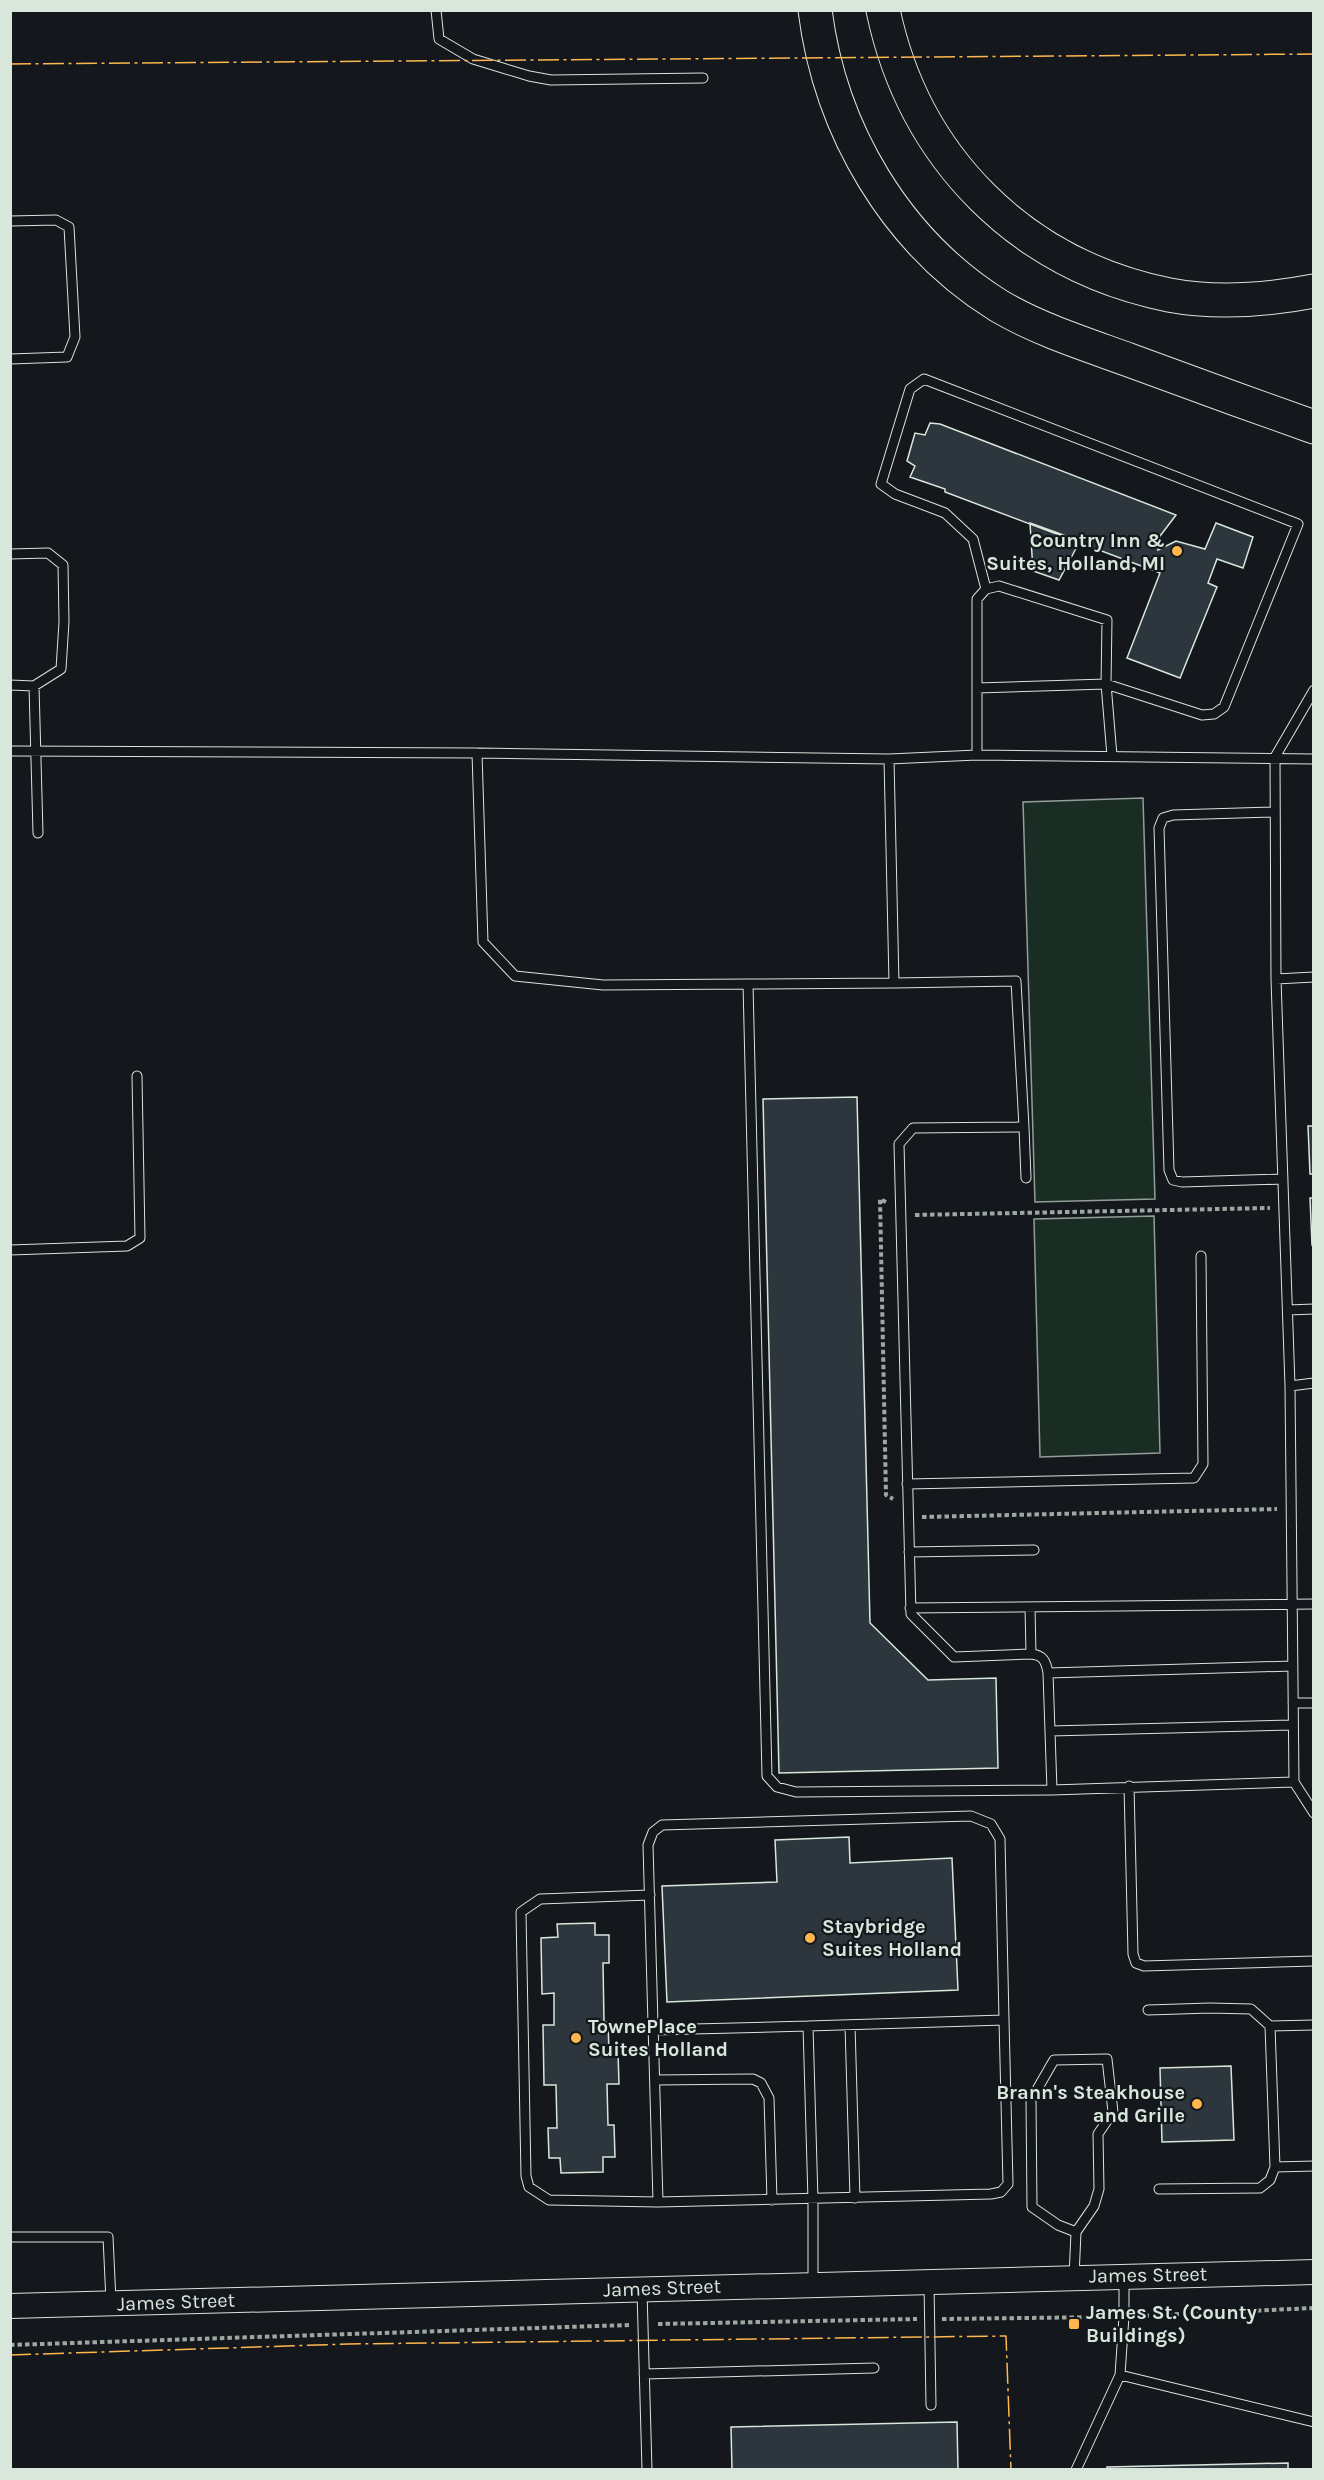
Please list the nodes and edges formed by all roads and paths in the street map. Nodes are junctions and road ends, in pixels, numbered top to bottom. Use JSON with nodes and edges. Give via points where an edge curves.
{"nodes":[{"id":1,"x":436,"y":10,"type":"edge"},
{"id":2,"x":815,"y":10,"type":"edge"},
{"id":3,"x":883,"y":10,"type":"edge"},
{"id":4,"x":703,"y":78,"type":"dead end"},
{"id":5,"x":10,"y":221,"type":"edge"},
{"id":6,"x":1314,"y":291,"type":"edge"},
{"id":7,"x":10,"y":359,"type":"edge"},
{"id":8,"x":1314,"y":427,"type":"edge"},
{"id":9,"x":10,"y":554,"type":"edge"},
{"id":10,"x":986,"y":589,"type":"junction"},
{"id":11,"x":1106,"y":684,"type":"junction"},
{"id":12,"x":10,"y":685,"type":"edge"},
{"id":13,"x":34,"y":686,"type":"junction"},
{"id":14,"x":977,"y":688,"type":"junction"},
{"id":15,"x":1314,"y":690,"type":"edge"},
{"id":16,"x":10,"y":751,"type":"edge"},
{"id":17,"x":36,"y":751,"type":"junction"},
{"id":18,"x":477,"y":753,"type":"junction"},
{"id":19,"x":976,"y":755,"type":"junction"},
{"id":20,"x":1112,"y":756,"type":"junction"},
{"id":21,"x":1275,"y":757,"type":"junction"},
{"id":22,"x":889,"y":759,"type":"junction"},
{"id":23,"x":1314,"y":759,"type":"edge"},
{"id":24,"x":1275,"y":812,"type":"junction"},
{"id":25,"x":38,"y":833,"type":"dead end"},
{"id":26,"x":1314,"y":978,"type":"edge"},
{"id":27,"x":1276,"y":979,"type":"junction"},
{"id":28,"x":894,"y":983,"type":"junction"},
{"id":29,"x":748,"y":984,"type":"junction"},
{"id":30,"x":137,"y":1076,"type":"dead end"},
{"id":31,"x":1024,"y":1127,"type":"junction"},
{"id":32,"x":1026,"y":1178,"type":"dead end"},
{"id":33,"x":1283,"y":1179,"type":"junction"},
{"id":34,"x":1284,"y":1208,"type":"junction"},
{"id":35,"x":900,"y":1209,"type":"junction"},
{"id":36,"x":10,"y":1250,"type":"edge"},
{"id":37,"x":1201,"y":1256,"type":"dead end"},
{"id":38,"x":1314,"y":1309,"type":"edge"},
{"id":39,"x":1288,"y":1310,"type":"junction"},
{"id":40,"x":1314,"y":1383,"type":"edge"},
{"id":41,"x":1290,"y":1386,"type":"junction"},
{"id":42,"x":907,"y":1484,"type":"junction"},
{"id":43,"x":908,"y":1508,"type":"junction"},
{"id":44,"x":1290,"y":1509,"type":"junction"},
{"id":45,"x":1034,"y":1550,"type":"dead end"},
{"id":46,"x":909,"y":1552,"type":"junction"},
{"id":47,"x":1314,"y":1604,"type":"edge"},
{"id":48,"x":1291,"y":1605,"type":"junction"},
{"id":49,"x":1030,"y":1607,"type":"junction"},
{"id":50,"x":910,"y":1608,"type":"junction"},
{"id":51,"x":1031,"y":1654,"type":"junction"},
{"id":52,"x":1292,"y":1666,"type":"junction"},
{"id":53,"x":1047,"y":1672,"type":"junction"},
{"id":54,"x":1293,"y":1703,"type":"junction"},
{"id":55,"x":1314,"y":1703,"type":"edge"},
{"id":56,"x":1293,"y":1725,"type":"junction"},
{"id":57,"x":1050,"y":1731,"type":"junction"},
{"id":58,"x":1294,"y":1782,"type":"junction"},
{"id":59,"x":1129,"y":1786,"type":"junction"},
{"id":60,"x":1052,"y":1790,"type":"junction"},
{"id":61,"x":1314,"y":1813,"type":"edge"},
{"id":62,"x":650,"y":1894,"type":"junction"},
{"id":63,"x":1314,"y":1961,"type":"edge"},
{"id":64,"x":1148,"y":2010,"type":"dead end"},
{"id":65,"x":1004,"y":2020,"type":"junction"},
{"id":66,"x":850,"y":2025,"type":"junction"},
{"id":67,"x":1314,"y":2025,"type":"edge"},
{"id":68,"x":808,"y":2026,"type":"junction"},
{"id":69,"x":1270,"y":2026,"type":"junction"},
{"id":70,"x":654,"y":2030,"type":"junction"},
{"id":71,"x":656,"y":2080,"type":"junction"},
{"id":72,"x":1314,"y":2166,"type":"edge"},
{"id":73,"x":1275,"y":2167,"type":"junction"},
{"id":74,"x":1159,"y":2189,"type":"dead end"},
{"id":75,"x":855,"y":2198,"type":"junction"},
{"id":76,"x":772,"y":2200,"type":"junction"},
{"id":77,"x":813,"y":2200,"type":"junction"},
{"id":78,"x":658,"y":2202,"type":"junction"},
{"id":79,"x":1076,"y":2232,"type":"junction"},
{"id":80,"x":10,"y":2236,"type":"edge"},
{"id":81,"x":1314,"y":2272,"type":"edge"},
{"id":82,"x":1124,"y":2276,"type":"junction"},
{"id":83,"x":1074,"y":2277,"type":"junction"},
{"id":84,"x":929,"y":2281,"type":"junction"},
{"id":85,"x":813,"y":2284,"type":"junction"},
{"id":86,"x":642,"y":2289,"type":"junction"},
{"id":87,"x":111,"y":2304,"type":"junction"},
{"id":88,"x":10,"y":2306,"type":"edge"},
{"id":89,"x":1314,"y":2308,"type":"edge"},
{"id":90,"x":1124,"y":2316,"type":"junction"},
{"id":91,"x":930,"y":2319,"type":"junction"},
{"id":92,"x":643,"y":2325,"type":"junction"},
{"id":93,"x":10,"y":2345,"type":"edge"},
{"id":94,"x":874,"y":2368,"type":"dead end"},
{"id":95,"x":644,"y":2374,"type":"junction"},
{"id":96,"x":1120,"y":2375,"type":"junction"},
{"id":97,"x":931,"y":2405,"type":"dead end"},
{"id":98,"x":1314,"y":2422,"type":"edge"},
{"id":99,"x":647,"y":2469,"type":"edge"},
{"id":100,"x":1076,"y":2469,"type":"edge"}],
"edges":[{"from":1,"to":4,"type":"lane","via":[[439,39],[473,59],[529,76],[551,80]]},
{"from":2,"to":8,"type":"highway","via":[[832,89],[858,151],[888,202],[950,269],[1000,306],[1054,333]]},
{"from":3,"to":6,"type":"highway","via":[[903,77],[933,136],[977,192],[1031,239],[1095,273],[1170,295],[1244,299]]},
{"from":5,"to":7,"type":"lane","via":[[56,220],[69,227],[75,337],[67,357]]},
{"from":9,"to":13,"type":"lane","via":[[48,553],[63,565],[61,669]]},
{"from":10,"to":11,"type":"lane","via":[[999,586],[1107,620]]},
{"from":10,"to":11,"type":"lane","via":[[973,539],[945,513],[895,494],[881,484],[910,389],[924,379],[1298,524],[1224,707],[1214,714],[1202,714]]},
{"from":10,"to":14,"type":"lane","via":[[977,599]]},
{"from":11,"to":14,"type":"lane"},
{"from":11,"to":20,"type":"lane"},
{"from":12,"to":13,"type":"lane"},
{"from":13,"to":17,"type":"lane"},
{"from":14,"to":19,"type":"lane"},
{"from":15,"to":21,"type":"lane"},
{"from":16,"to":17,"type":"lane"},
{"from":17,"to":18,"type":"lane"},
{"from":17,"to":25,"type":"lane"},
{"from":18,"to":22,"type":"lane"},
{"from":18,"to":29,"type":"lane","via":[[483,942],[515,976],[603,985]]},
{"from":19,"to":20,"type":"lane"},
{"from":19,"to":22,"type":"lane"},
{"from":20,"to":21,"type":"lane"},
{"from":21,"to":23,"type":"lane"},
{"from":21,"to":24,"type":"lane"},
{"from":22,"to":28,"type":"lane"},
{"from":24,"to":27,"type":"lane"},
{"from":24,"to":33,"type":"lane","via":[[1173,815],[1163,818],[1159,828],[1169,1170],[1173,1180],[1182,1182]]},
{"from":26,"to":27,"type":"lane"},
{"from":27,"to":33,"type":"lane"},
{"from":28,"to":29,"type":"lane"},
{"from":28,"to":31,"type":"lane","via":[[1016,981]]},
{"from":29,"to":60,"type":"lane","via":[[767,1776],[777,1787],[796,1792]]},
{"from":30,"to":36,"type":"lane","via":[[140,1238],[127,1246]]},
{"from":31,"to":32,"type":"lane"},
{"from":31,"to":35,"type":"lane","via":[[913,1128],[899,1144]]},
{"from":33,"to":34,"type":"lane"},
{"from":34,"to":35,"type":"path","via":[[917,1216]]},
{"from":34,"to":39,"type":"lane"},
{"from":35,"to":42,"type":"lane"},
{"from":35,"to":43,"type":"path","via":[[880,1199],[886,1495]]},
{"from":37,"to":42,"type":"lane","via":[[1203,1464],[1194,1478]]},
{"from":38,"to":39,"type":"lane"},
{"from":39,"to":41,"type":"lane"},
{"from":40,"to":41,"type":"lane"},
{"from":41,"to":44,"type":"lane"},
{"from":42,"to":43,"type":"lane"},
{"from":43,"to":44,"type":"path","via":[[924,1519]]},
{"from":43,"to":46,"type":"lane"},
{"from":44,"to":48,"type":"lane"},
{"from":45,"to":46,"type":"lane"},
{"from":46,"to":50,"type":"lane"},
{"from":47,"to":48,"type":"lane"},
{"from":48,"to":49,"type":"lane"},
{"from":48,"to":52,"type":"lane"},
{"from":49,"to":50,"type":"lane"},
{"from":49,"to":51,"type":"lane"},
{"from":50,"to":51,"type":"lane","via":[[911,1614],[954,1657]]},
{"from":51,"to":53,"type":"lane","via":[[1043,1658]]},
{"from":52,"to":53,"type":"lane"},
{"from":52,"to":54,"type":"lane"},
{"from":53,"to":57,"type":"lane"},
{"from":54,"to":55,"type":"lane"},
{"from":54,"to":56,"type":"lane"},
{"from":56,"to":57,"type":"lane"},
{"from":56,"to":58,"type":"lane"},
{"from":57,"to":60,"type":"lane"},
{"from":58,"to":59,"type":"lane"},
{"from":58,"to":61,"type":"lane"},
{"from":59,"to":60,"type":"lane"},
{"from":59,"to":63,"type":"lane","via":[[1136,1963],[1144,1966]]},
{"from":62,"to":65,"type":"lane","via":[[648,1845],[653,1832],[662,1825],[971,1816],[991,1824],[1000,1839]]},
{"from":62,"to":70,"type":"lane"},
{"from":62,"to":78,"type":"lane","via":[[540,1899],[521,1912],[525,2176],[529,2187],[549,2200]]},
{"from":64,"to":69,"type":"lane","via":[[1251,2009]]},
{"from":65,"to":66,"type":"lane"},
{"from":65,"to":75,"type":"lane","via":[[1008,2184],[1001,2192],[991,2194]]},
{"from":66,"to":68,"type":"lane"},
{"from":66,"to":75,"type":"lane"},
{"from":67,"to":69,"type":"lane"},
{"from":68,"to":70,"type":"lane"},
{"from":68,"to":77,"type":"lane"},
{"from":69,"to":73,"type":"lane"},
{"from":70,"to":71,"type":"lane"},
{"from":71,"to":76,"type":"lane","via":[[753,2079],[761,2083],[769,2098]]},
{"from":71,"to":78,"type":"lane"},
{"from":72,"to":73,"type":"lane"},
{"from":73,"to":74,"type":"lane","via":[[1270,2180],[1260,2188]]},
{"from":75,"to":77,"type":"lane"},
{"from":76,"to":77,"type":"lane"},
{"from":76,"to":78,"type":"lane"},
{"from":77,"to":85,"type":"lane"},
{"from":79,"to":79,"type":"lane","via":[[1094,2206],[1099,2189],[1098,2134],[1113,2112],[1107,2059],[1054,2060],[1031,2100],[1032,2207]]},
{"from":79,"to":83,"type":"lane"},
{"from":80,"to":87,"type":"lane","via":[[108,2237]]},
{"from":81,"to":82,"type":"street","name":"James Street"},
{"from":82,"to":83,"type":"street","name":"James Street"},
{"from":82,"to":90,"type":"lane"},
{"from":83,"to":84,"type":"street","name":"James Street"},
{"from":84,"to":85,"type":"street","name":"James Street"},
{"from":84,"to":91,"type":"lane"},
{"from":85,"to":86,"type":"street","name":"James Street"},
{"from":86,"to":87,"type":"street","name":"James Street"},
{"from":86,"to":92,"type":"lane"},
{"from":87,"to":88,"type":"street","name":"James Street"},
{"from":89,"to":90,"type":"path"},
{"from":90,"to":91,"type":"path"},
{"from":90,"to":96,"type":"lane"},
{"from":91,"to":92,"type":"path"},
{"from":91,"to":97,"type":"lane"},
{"from":92,"to":93,"type":"path"},
{"from":92,"to":95,"type":"lane"},
{"from":94,"to":95,"type":"lane"},
{"from":95,"to":99,"type":"lane"},
{"from":96,"to":98,"type":"lane"},
{"from":96,"to":100,"type":"lane"}]}
